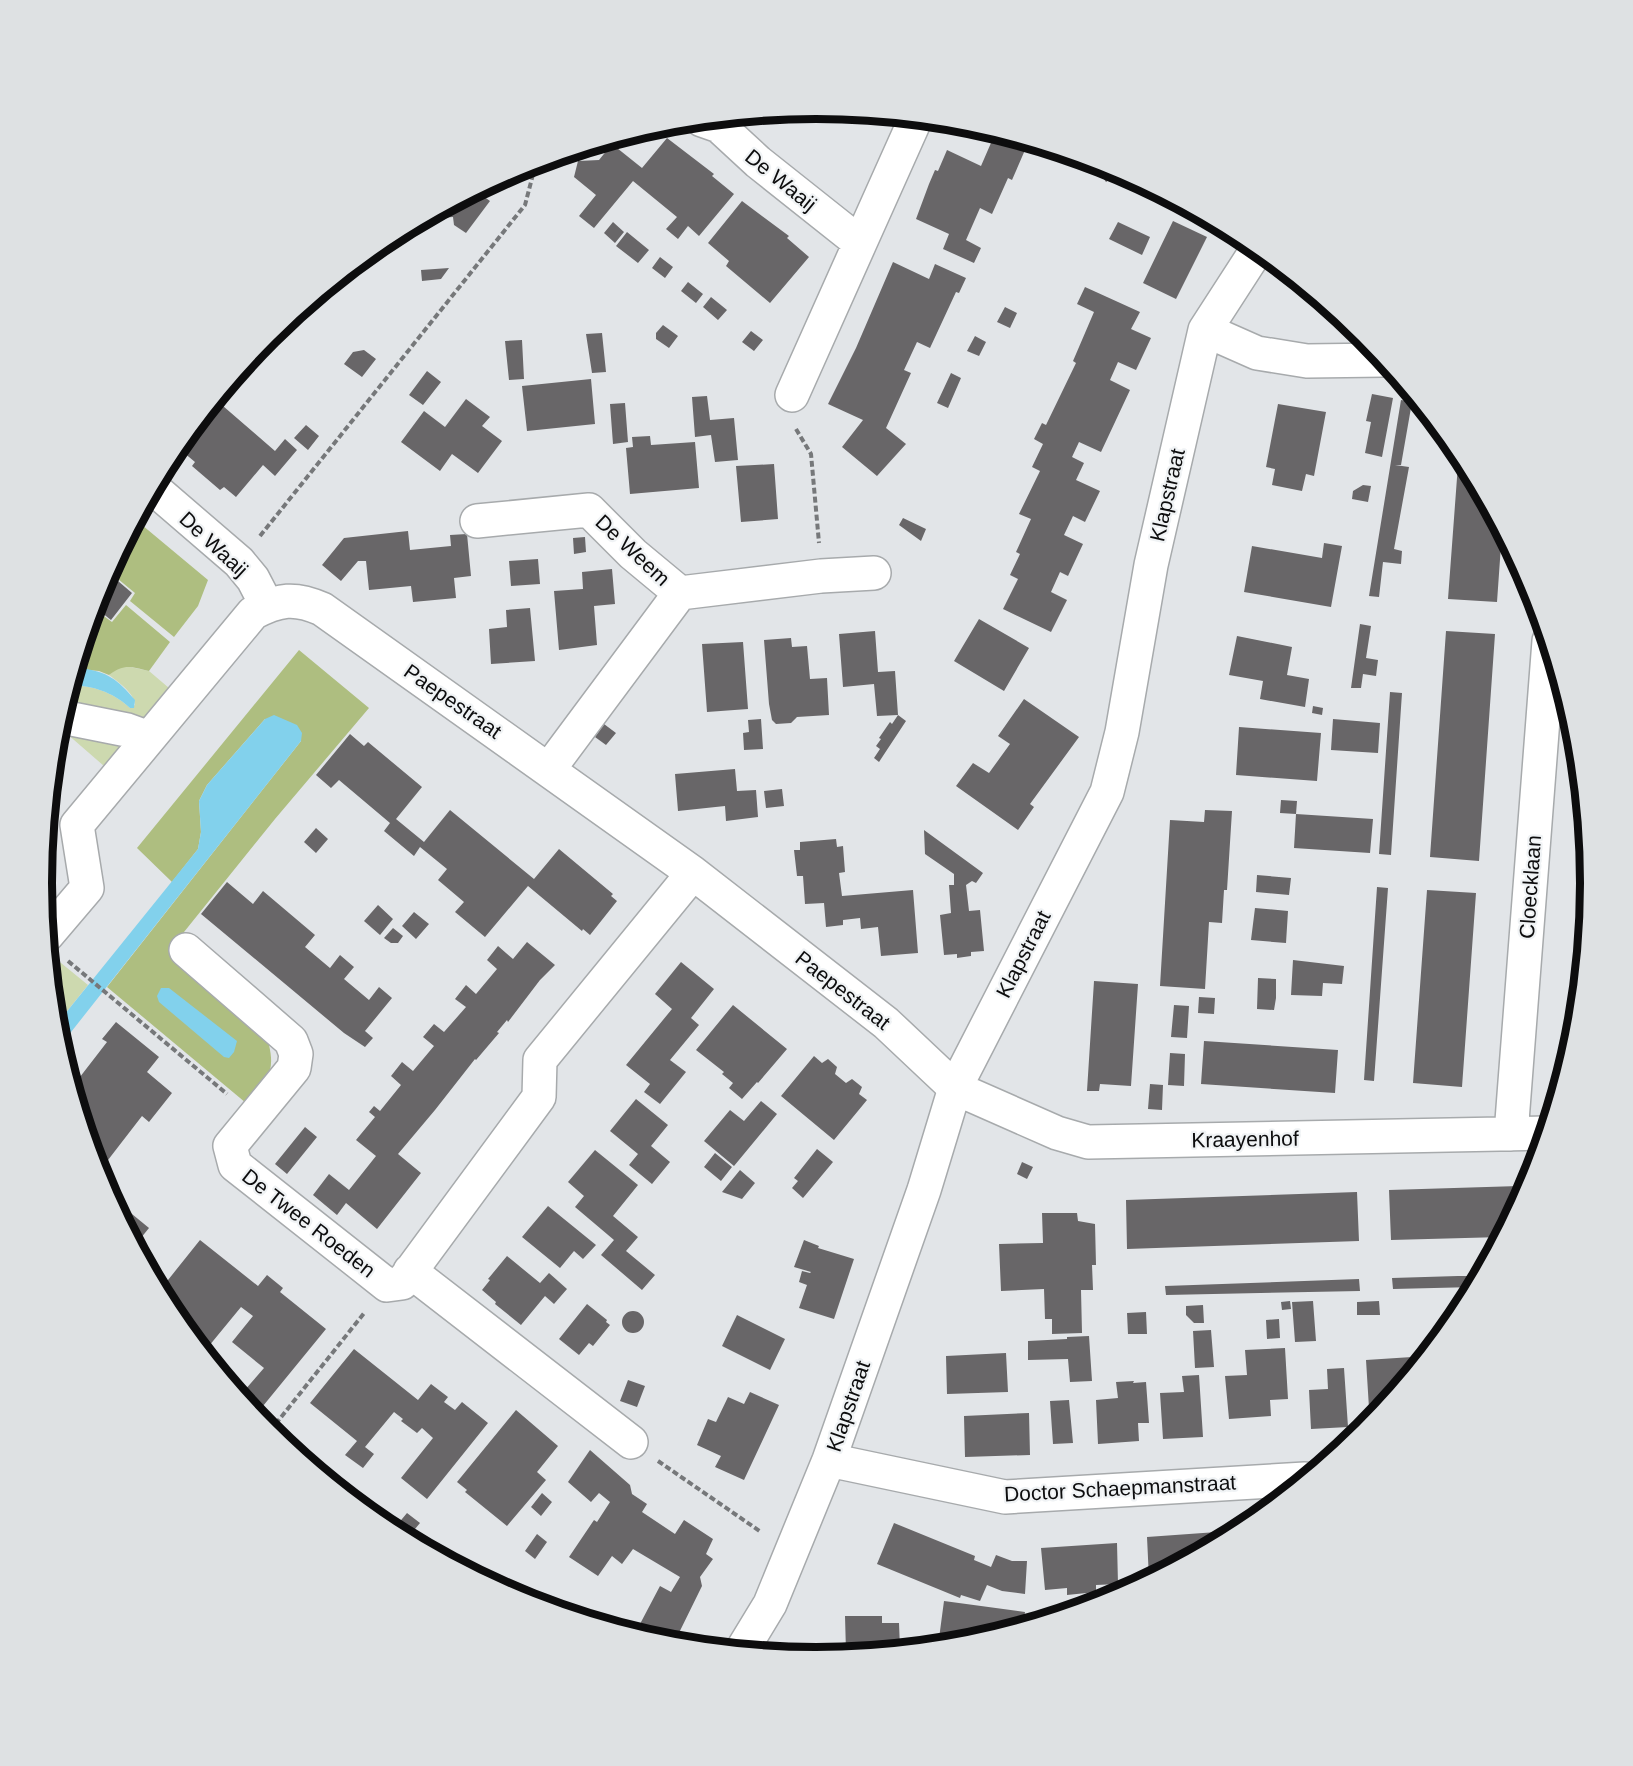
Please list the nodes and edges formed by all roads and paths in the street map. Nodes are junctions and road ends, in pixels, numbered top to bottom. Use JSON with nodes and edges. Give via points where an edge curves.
{"nodes":[{"id":1,"x":719,"y":126,"type":"edge"},
{"id":2,"x":913,"y":126,"type":"edge"},
{"id":3,"x":533,"y":174,"type":"edge"},
{"id":4,"x":860,"y":243,"type":"junction"},
{"id":5,"x":1253,"y":256,"type":"edge"},
{"id":6,"x":1205,"y":330,"type":"junction"},
{"id":7,"x":1373,"y":360,"type":"edge"},
{"id":8,"x":792,"y":395,"type":"joint"},
{"id":9,"x":159,"y":494,"type":"edge"},
{"id":10,"x":477,"y":521,"type":"dead end"},
{"id":11,"x":239,"y":562,"type":"junction"},
{"id":12,"x":874,"y":573,"type":"dead end"},
{"id":13,"x":821,"y":576,"type":"junction"},
{"id":14,"x":680,"y":593,"type":"junction"},
{"id":15,"x":267,"y":606,"type":"junction"},
{"id":16,"x":1547,"y":662,"type":"edge"},
{"id":17,"x":71,"y":719,"type":"edge"},
{"id":18,"x":149,"y":738,"type":"junction"},
{"id":19,"x":549,"y":769,"type":"junction"},
{"id":20,"x":693,"y":873,"type":"junction"},
{"id":21,"x":54,"y":927,"type":"edge"},
{"id":22,"x":186,"y":950,"type":"dead end"},
{"id":23,"x":86,"y":975,"type":"dead end"},
{"id":24,"x":955,"y":1088,"type":"junction"},
{"id":25,"x":254,"y":1117,"type":"junction"},
{"id":26,"x":1538,"y":1133,"type":"edge"},
{"id":27,"x":1511,"y":1134,"type":"junction"},
{"id":28,"x":399,"y":1278,"type":"junction"},
{"id":29,"x":276,"y":1423,"type":"edge"},
{"id":30,"x":631,"y":1442,"type":"joint"},
{"id":31,"x":829,"y":1460,"type":"junction"},
{"id":32,"x":1293,"y":1480,"type":"edge"},
{"id":33,"x":791,"y":1553,"type":"junction"},
{"id":34,"x":746,"y":1643,"type":"edge"}],
"edges":[{"from":1,"to":4,"type":"street","name":"De Waaij"},
{"from":2,"to":4,"type":"street"},
{"from":3,"to":11,"type":"path","via":[[525,205]]},
{"from":4,"to":8,"type":"street"},
{"from":5,"to":6,"type":"street","name":"Klapstraat"},
{"from":6,"to":7,"type":"street","via":[[1257,353],[1307,361]]},
{"from":6,"to":24,"type":"street","name":"Klapstraat","via":[[1151,565],[1122,732],[1107,792]]},
{"from":8,"to":13,"type":"path","via":[[791,421],[811,454]]},
{"from":9,"to":11,"type":"street","name":"De Waaij"},
{"from":10,"to":14,"type":"street","name":"De Weem","via":[[589,510]]},
{"from":11,"to":15,"type":"street","name":"De Waaij"},
{"from":12,"to":13,"type":"street","name":"De Weem"},
{"from":13,"to":14,"type":"street","name":"De Weem"},
{"from":14,"to":19,"type":"street","name":"De Weem"},
{"from":15,"to":18,"type":"street","name":"Paepestraat","via":[[253,613]]},
{"from":15,"to":19,"type":"street","name":"Paepestraat","via":[[285,600],[306,602],[322,609]]},
{"from":16,"to":27,"type":"street","name":"Cloecklaan"},
{"from":17,"to":18,"type":"street"},
{"from":18,"to":21,"type":"street","name":"Paepestraat","via":[[77,825],[87,888]]},
{"from":19,"to":20,"type":"street","name":"Paepestraat"},
{"from":20,"to":24,"type":"street","name":"Paepestraat","via":[[886,1023]]},
{"from":20,"to":28,"type":"street","name":"De Twee Roeden","via":[[540,1060],[539,1097]]},
{"from":22,"to":25,"type":"street","name":"De Twee Roeden","via":[[291,1041],[296,1054],[294,1068]]},
{"from":23,"to":25,"type":"path"},
{"from":24,"to":27,"type":"street","name":"Kraayenhof","via":[[1057,1134],[1088,1142]]},
{"from":24,"to":31,"type":"street","name":"Klapstraat","via":[[924,1190]]},
{"from":25,"to":28,"type":"street","name":"De Twee Roeden","via":[[230,1146],[235,1165]]},
{"from":26,"to":27,"type":"street","name":"Kraayenhof"},
{"from":28,"to":29,"type":"path"},
{"from":28,"to":30,"type":"street","name":"De Twee Roeden"},
{"from":30,"to":33,"type":"path"},
{"from":31,"to":32,"type":"street","name":"Doctor Schaepmanstraat","via":[[1005,1497]]},
{"from":31,"to":33,"type":"street","name":"Klapstraat"},
{"from":33,"to":34,"type":"street","name":"Klapstraat","via":[[770,1604]]}]}
